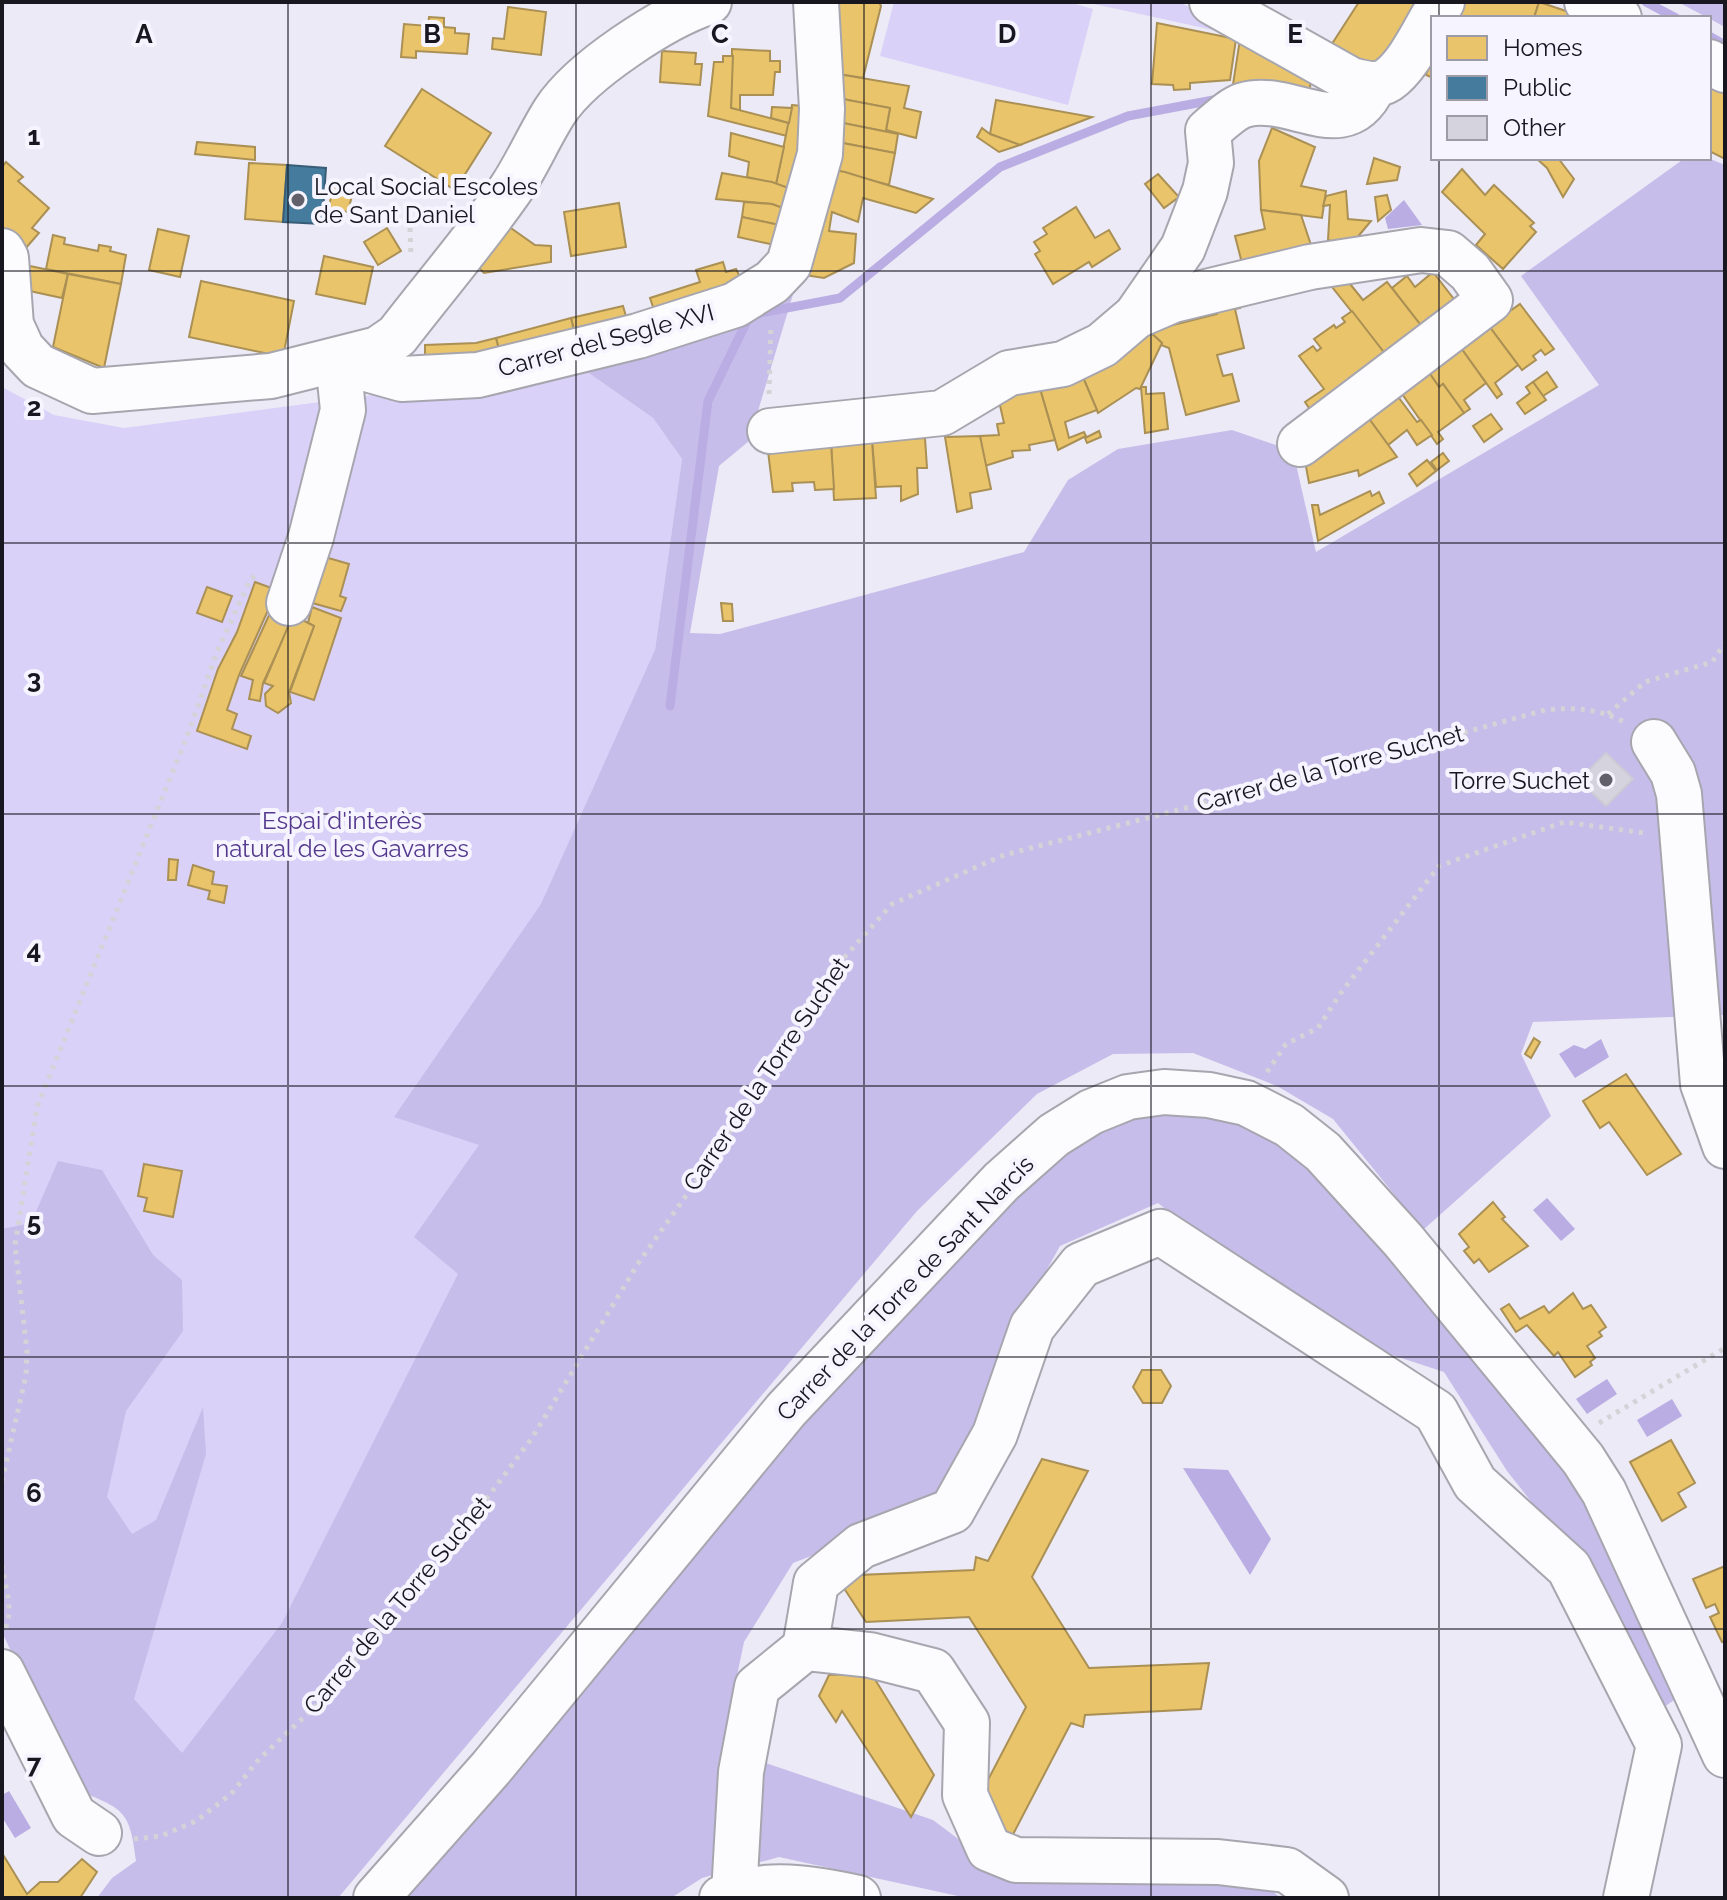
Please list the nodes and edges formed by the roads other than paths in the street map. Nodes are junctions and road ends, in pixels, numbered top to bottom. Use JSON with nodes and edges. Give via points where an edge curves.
{"nodes":[{"id":1,"x":709,"y":2,"type":"edge"},
{"id":2,"x":816,"y":2,"type":"edge"},
{"id":3,"x":1212,"y":2,"type":"edge"},
{"id":4,"x":1587,"y":2,"type":"edge"},
{"id":5,"x":1615,"y":16,"type":"edge"},
{"id":6,"x":1431,"y":19,"type":"edge"},
{"id":7,"x":1374,"y":85,"type":"junction"},
{"id":8,"x":2,"y":251,"type":"edge"},
{"id":9,"x":1136,"y":316,"type":"junction"},
{"id":10,"x":338,"y":361,"type":"junction"},
{"id":11,"x":769,"y":415,"type":"road end"},
{"id":12,"x":1300,"y":444,"type":"dead end"},
{"id":13,"x":289,"y":603,"type":"dead end"},
{"id":14,"x":1654,"y":742,"type":"road end"},
{"id":15,"x":1725,"y":1146,"type":"edge"},
{"id":16,"x":805,"y":1648,"type":"junction"},
{"id":17,"x":2,"y":1672,"type":"edge"},
{"id":18,"x":1725,"y":1755,"type":"edge"},
{"id":19,"x":99,"y":1833,"type":"road end"},
{"id":20,"x":728,"y":1896,"type":"edge"},
{"id":21,"x":376,"y":1898,"type":"edge"},
{"id":22,"x":858,"y":1898,"type":"edge"},
{"id":23,"x":1326,"y":1898,"type":"edge"},
{"id":24,"x":1626,"y":1898,"type":"edge"}],
"edges":[{"from":1,"to":10,"type":"street","via":[[668,18],[556,109],[509,192],[397,336],[378,349]]},
{"from":2,"to":10,"type":"street","name":"Carrer del Segle XVI","via":[[820,154],[789,264],[772,282],[735,305],[638,336],[478,375],[402,379]]},
{"from":3,"to":7,"type":"street","via":[[1351,80]]},
{"from":4,"to":5,"type":"street"},
{"from":6,"to":7,"type":"street","via":[[1387,80]]},
{"from":7,"to":9,"type":"street","via":[[1364,105],[1346,115],[1244,105],[1208,131],[1211,163],[1183,248]]},
{"from":8,"to":10,"type":"street","via":[[11,325],[22,349],[38,366],[92,391],[271,376]]},
{"from":9,"to":11,"type":"street","via":[[1102,345],[1063,364],[1009,373],[942,413]]},
{"from":9,"to":12,"type":"street","via":[[1173,300],[1359,257],[1421,250],[1448,253],[1470,272],[1490,300]]},
{"from":10,"to":13,"type":"street","via":[[343,410]]},
{"from":14,"to":15,"type":"street","via":[[1673,773],[1703,1084]]},
{"from":16,"to":20,"type":"street","via":[[757,1687],[741,1772]]},
{"from":16,"to":23,"type":"street","via":[[870,1655],[933,1671],[967,1723],[965,1795],[989,1849],[1016,1860],[1218,1862],[1287,1870]]},
{"from":16,"to":24,"type":"street","via":[[816,1583],[861,1546],[952,1511],[995,1434],[1032,1327],[1081,1265],[1160,1232],[1436,1412],[1475,1483],[1569,1568],[1659,1745]]},
{"from":17,"to":19,"type":"street","via":[[74,1816]]},
{"from":18,"to":21,"type":"street","name":"Carrer de la Torre de Sant Narcís","via":[[1604,1492],[1569,1441],[1403,1240],[1323,1152],[1289,1125],[1246,1103],[1164,1092],[1128,1097],[1091,1112],[1054,1135],[1001,1182],[786,1410],[501,1756]]},
{"from":20,"to":22,"type":"street","via":[[763,1887]]}]}
